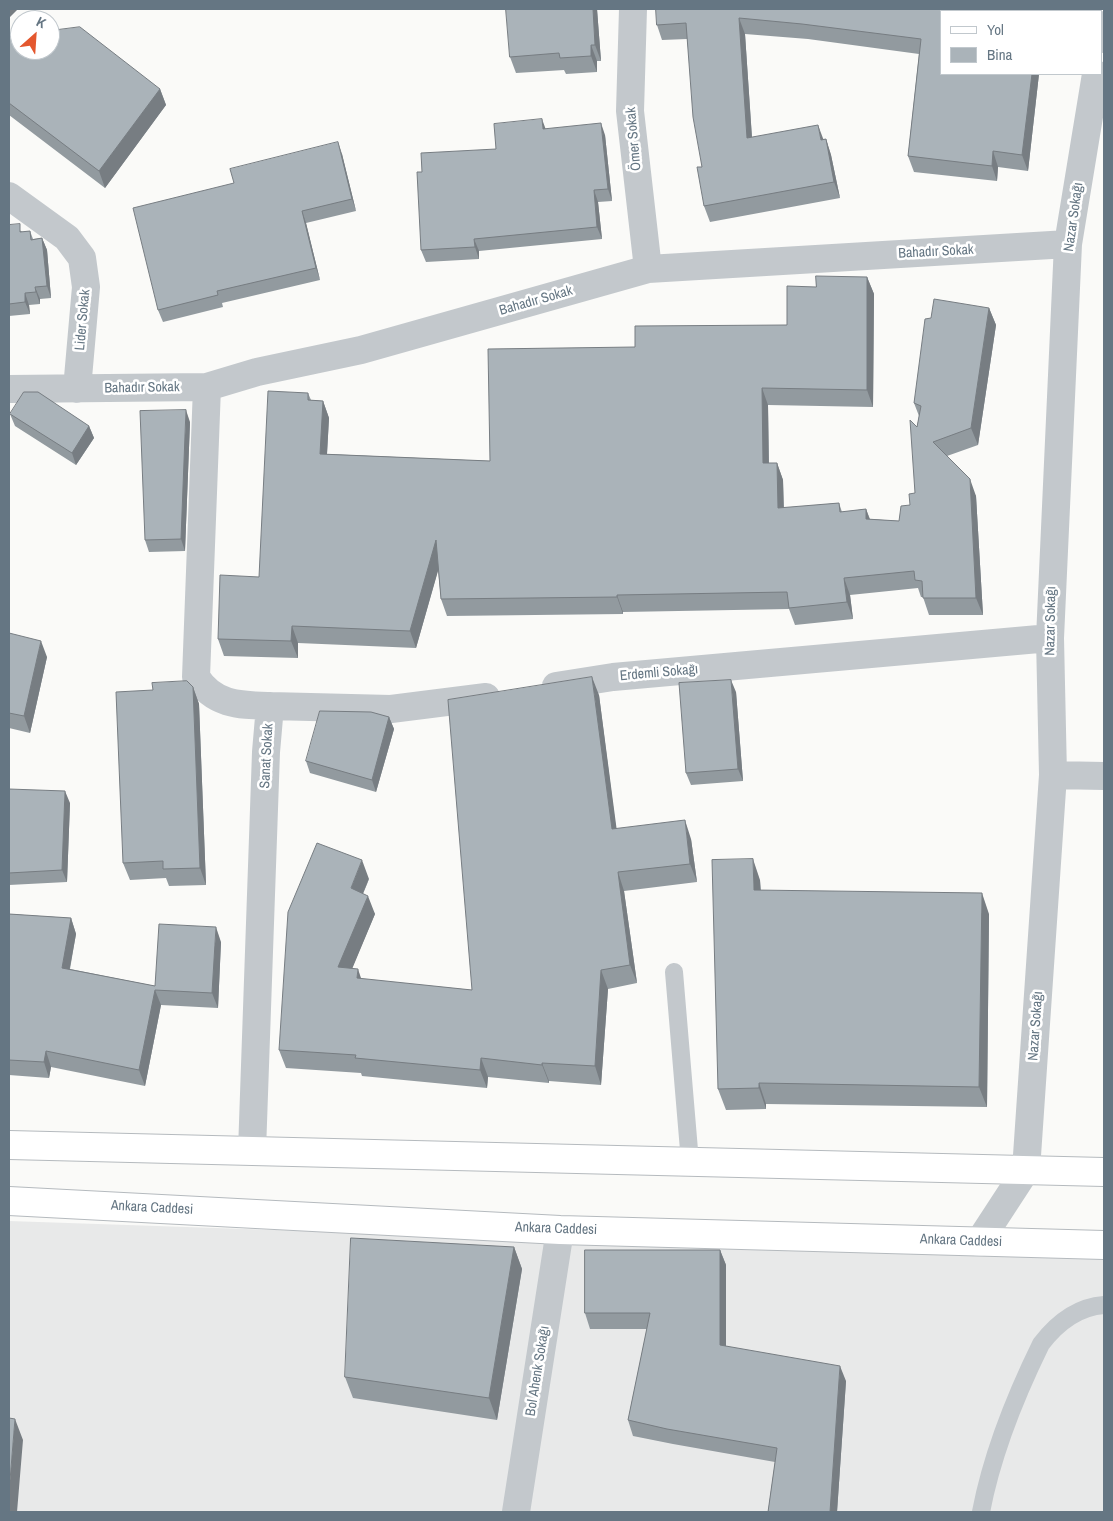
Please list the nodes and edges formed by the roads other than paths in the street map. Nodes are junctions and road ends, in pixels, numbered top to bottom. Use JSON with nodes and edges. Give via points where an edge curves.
{"nodes":[{"id":1,"x":634,"y":9,"type":"edge"},
{"id":2,"x":1096,"y":75,"type":"edge"},
{"id":3,"x":9,"y":196,"type":"edge"},
{"id":4,"x":1068,"y":244,"type":"junction"},
{"id":5,"x":648,"y":269,"type":"junction"},
{"id":6,"x":207,"y":387,"type":"junction"},
{"id":7,"x":9,"y":389,"type":"edge"},
{"id":8,"x":77,"y":389,"type":"junction"},
{"id":9,"x":1050,"y":638,"type":"junction"},
{"id":10,"x":535,"y":690,"type":"edge"},
{"id":11,"x":506,"y":694,"type":"edge"},
{"id":12,"x":270,"y":706,"type":"junction"},
{"id":13,"x":1053,"y":775,"type":"junction"},
{"id":14,"x":1104,"y":776,"type":"edge"},
{"id":15,"x":674,"y":972,"type":"dead end"},
{"id":16,"x":9,"y":1145,"type":"edge"},
{"id":17,"x":252,"y":1151,"type":"junction"},
{"id":18,"x":690,"y":1162,"type":"junction"},
{"id":19,"x":1026,"y":1170,"type":"junction"},
{"id":20,"x":1104,"y":1172,"type":"edge"},
{"id":21,"x":9,"y":1201,"type":"edge"},
{"id":22,"x":560,"y":1230,"type":"junction"},
{"id":23,"x":979,"y":1242,"type":"junction"},
{"id":24,"x":1104,"y":1245,"type":"edge"},
{"id":25,"x":1104,"y":1305,"type":"edge"},
{"id":26,"x":516,"y":1512,"type":"edge"},
{"id":27,"x":981,"y":1512,"type":"edge"}],
"edges":[{"from":1,"to":5,"type":"street","name":"Ömer Sokak","via":[[630,111]]},
{"from":2,"to":4,"type":"street","name":"Nazar Sokağı"},
{"from":3,"to":8,"type":"street","name":"Lider Sokak","via":[[67,238],[82,258],[86,286]]},
{"from":4,"to":5,"type":"street","name":"Bahadır Sokak"},
{"from":4,"to":9,"type":"street","name":"Nazar Sokağı"},
{"from":5,"to":6,"type":"street","name":"Bahadır Sokak","via":[[361,350],[257,372]]},
{"from":6,"to":8,"type":"street","name":"Bahadır Sokak"},
{"from":6,"to":12,"type":"street","name":"Sanat Sokak","via":[[196,677],[204,689],[227,702]]},
{"from":7,"to":8,"type":"street","name":"Bahadır Sokak"},
{"from":9,"to":10,"type":"street","name":"Erdemli Sokağı","via":[[613,677]]},
{"from":9,"to":13,"type":"street","name":"Nazar Sokağı"},
{"from":11,"to":12,"type":"street","via":[[391,709]]},
{"from":12,"to":17,"type":"street","name":"Sanat Sokak"},
{"from":13,"to":14,"type":"street"},
{"from":13,"to":19,"type":"street","name":"Nazar Sokağı"},
{"from":15,"to":18,"type":"lane"},
{"from":16,"to":17,"type":"main road"},
{"from":17,"to":18,"type":"main road"},
{"from":18,"to":19,"type":"main road"},
{"from":19,"to":20,"type":"main road"},
{"from":19,"to":23,"type":"street"},
{"from":21,"to":22,"type":"main road","name":"Ankara Caddesi"},
{"from":22,"to":23,"type":"main road","name":"Ankara Caddesi"},
{"from":22,"to":26,"type":"street","name":"Bol Ahenk Sokağı"},
{"from":23,"to":24,"type":"main road","name":"Ankara Caddesi"},
{"from":25,"to":27,"type":"lane","via":[[1079,1311],[1062,1320],[1041,1344],[999,1443]]}]}
